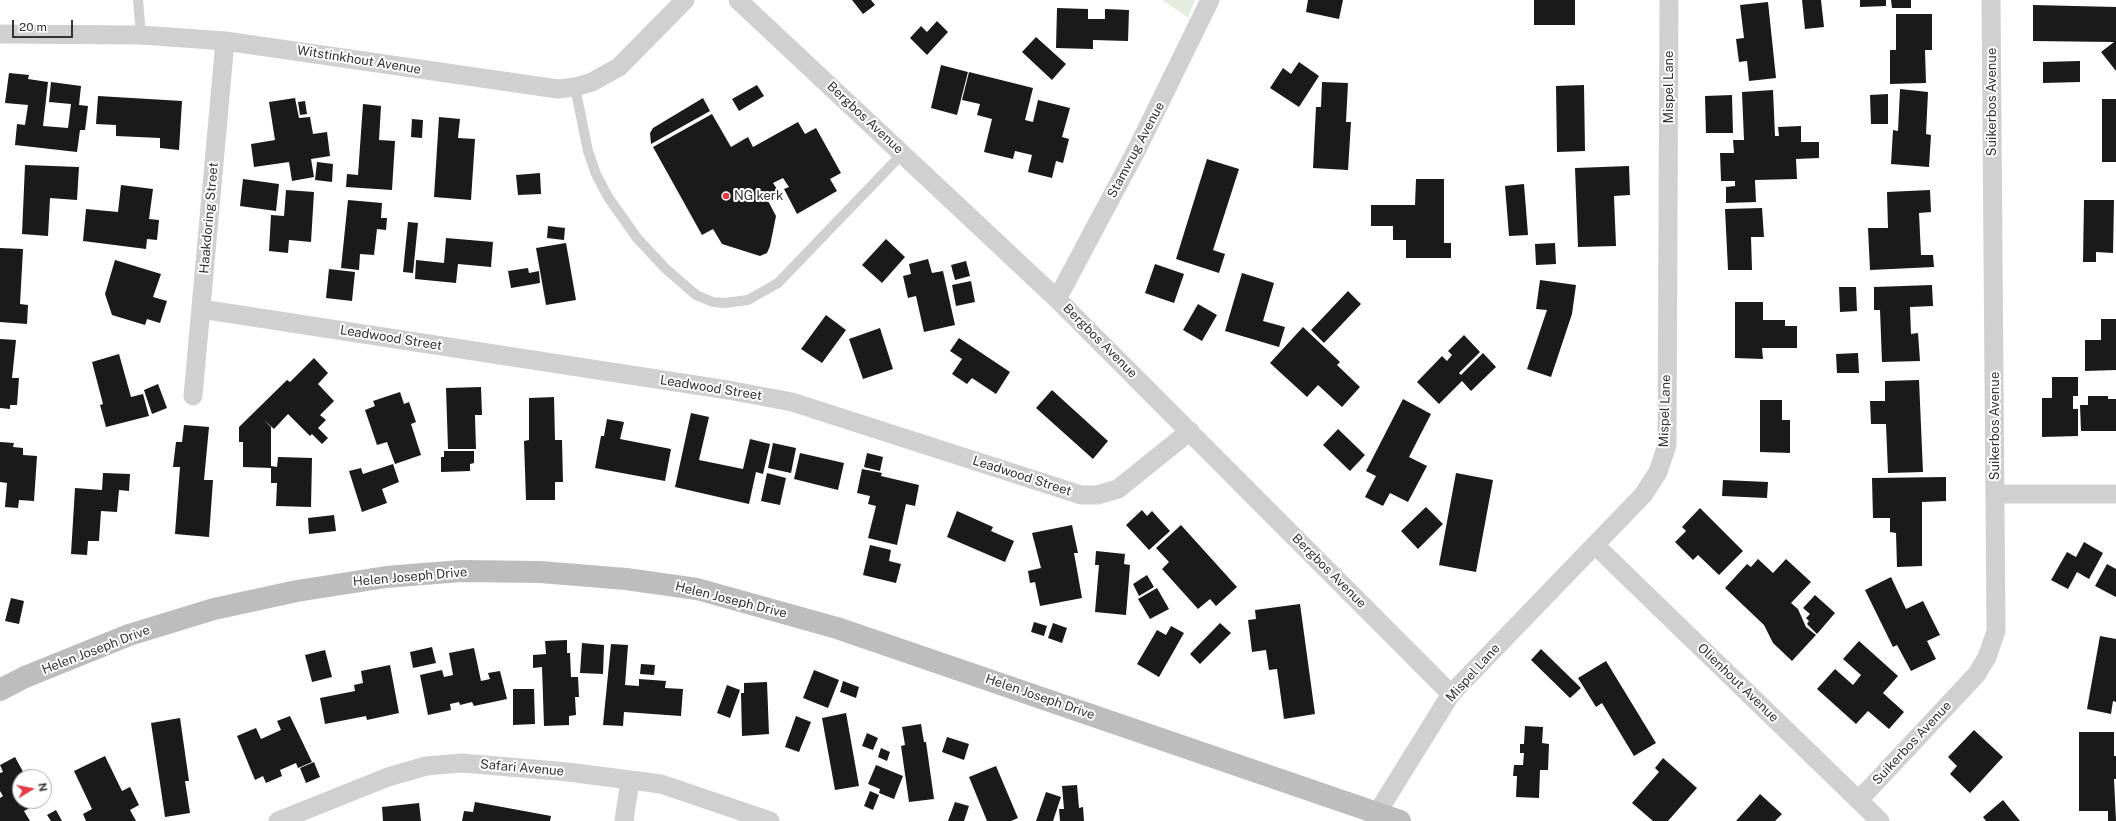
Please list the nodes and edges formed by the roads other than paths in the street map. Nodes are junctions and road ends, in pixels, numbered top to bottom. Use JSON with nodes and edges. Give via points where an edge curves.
{"nodes":[{"id":1,"x":138,"y":0,"type":"edge"},
{"id":2,"x":685,"y":0,"type":"edge"},
{"id":3,"x":738,"y":0,"type":"edge"},
{"id":4,"x":1210,"y":0,"type":"edge"},
{"id":5,"x":1669,"y":0,"type":"edge"},
{"id":6,"x":1991,"y":0,"type":"edge"},
{"id":7,"x":0,"y":34,"type":"edge"},
{"id":8,"x":140,"y":35,"type":"junction"},
{"id":9,"x":225,"y":40,"type":"junction"},
{"id":10,"x":575,"y":87,"type":"junction"},
{"id":11,"x":902,"y":153,"type":"junction"},
{"id":12,"x":1057,"y":299,"type":"junction"},
{"id":13,"x":201,"y":309,"type":"junction"},
{"id":14,"x":193,"y":396,"type":"dead end"},
{"id":15,"x":1190,"y":431,"type":"junction"},
{"id":16,"x":1995,"y":494,"type":"junction"},
{"id":17,"x":2116,"y":494,"type":"edge"},
{"id":18,"x":1595,"y":545,"type":"junction"},
{"id":19,"x":0,"y":690,"type":"edge"},
{"id":20,"x":1451,"y":694,"type":"junction"},
{"id":21,"x":630,"y":780,"type":"junction"},
{"id":22,"x":1859,"y":800,"type":"junction"},
{"id":23,"x":1377,"y":812,"type":"junction"},
{"id":24,"x":278,"y":821,"type":"edge"},
{"id":25,"x":624,"y":821,"type":"edge"},
{"id":26,"x":770,"y":821,"type":"edge"},
{"id":27,"x":1400,"y":821,"type":"edge"},
{"id":28,"x":1880,"y":821,"type":"edge"}],
"edges":[{"from":1,"to":8,"type":"lane"},
{"from":2,"to":10,"type":"street","name":"Witstinkhout Avenue","via":[[619,67],[592,82]]},
{"from":3,"to":11,"type":"street","name":"Bergbos Avenue"},
{"from":4,"to":12,"type":"street","name":"Stamvrug Avenue","via":[[1138,149]]},
{"from":5,"to":18,"type":"street","name":"Mispel Lane","via":[[1666,445],[1658,472],[1643,496]]},
{"from":6,"to":16,"type":"street","name":"Suikerbos Avenue"},
{"from":7,"to":8,"type":"street","name":"Witstinkhout Avenue"},
{"from":8,"to":9,"type":"street","name":"Witstinkhout Avenue"},
{"from":9,"to":10,"type":"street","name":"Witstinkhout Avenue","via":[[540,87]]},
{"from":9,"to":13,"type":"street","name":"Haakdoring Street"},
{"from":10,"to":11,"type":"lane","via":[[588,151],[608,197],[637,238],[666,269],[696,295],[713,302],[725,304],[748,300],[778,283]]},
{"from":11,"to":12,"type":"street","name":"Bergbos Avenue"},
{"from":12,"to":15,"type":"street","name":"Bergbos Avenue"},
{"from":13,"to":14,"type":"street","name":"Haakdoring Street"},
{"from":13,"to":15,"type":"street","name":"Leadwood Street","via":[[720,388],[792,402],[1081,495],[1097,495],[1118,489]]},
{"from":15,"to":20,"type":"street","name":"Bergbos Avenue"},
{"from":16,"to":17,"type":"street"},
{"from":16,"to":22,"type":"street","name":"Suikerbos Avenue","via":[[1996,631],[1987,657],[1977,674]]},
{"from":18,"to":20,"type":"street","name":"Mispel Lane"},
{"from":18,"to":22,"type":"street","name":"Olienhout Avenue"},
{"from":19,"to":23,"type":"street","name":"Helen Joseph Drive","via":[[25,677],[129,635],[214,609],[297,591],[386,577],[461,571],[540,572],[618,578],[697,589],[838,628]]},
{"from":20,"to":23,"type":"street","name":"Mispel Lane"},
{"from":21,"to":24,"type":"street","name":"Safari Avenue","via":[[568,772],[444,763],[388,777]]},
{"from":21,"to":25,"type":"street"},
{"from":21,"to":26,"type":"street","name":"Safari Avenue","via":[[662,784]]},
{"from":22,"to":28,"type":"street","name":"Olienhout Avenue"},
{"from":23,"to":27,"type":"street","name":"Helen Joseph Drive"}]}
